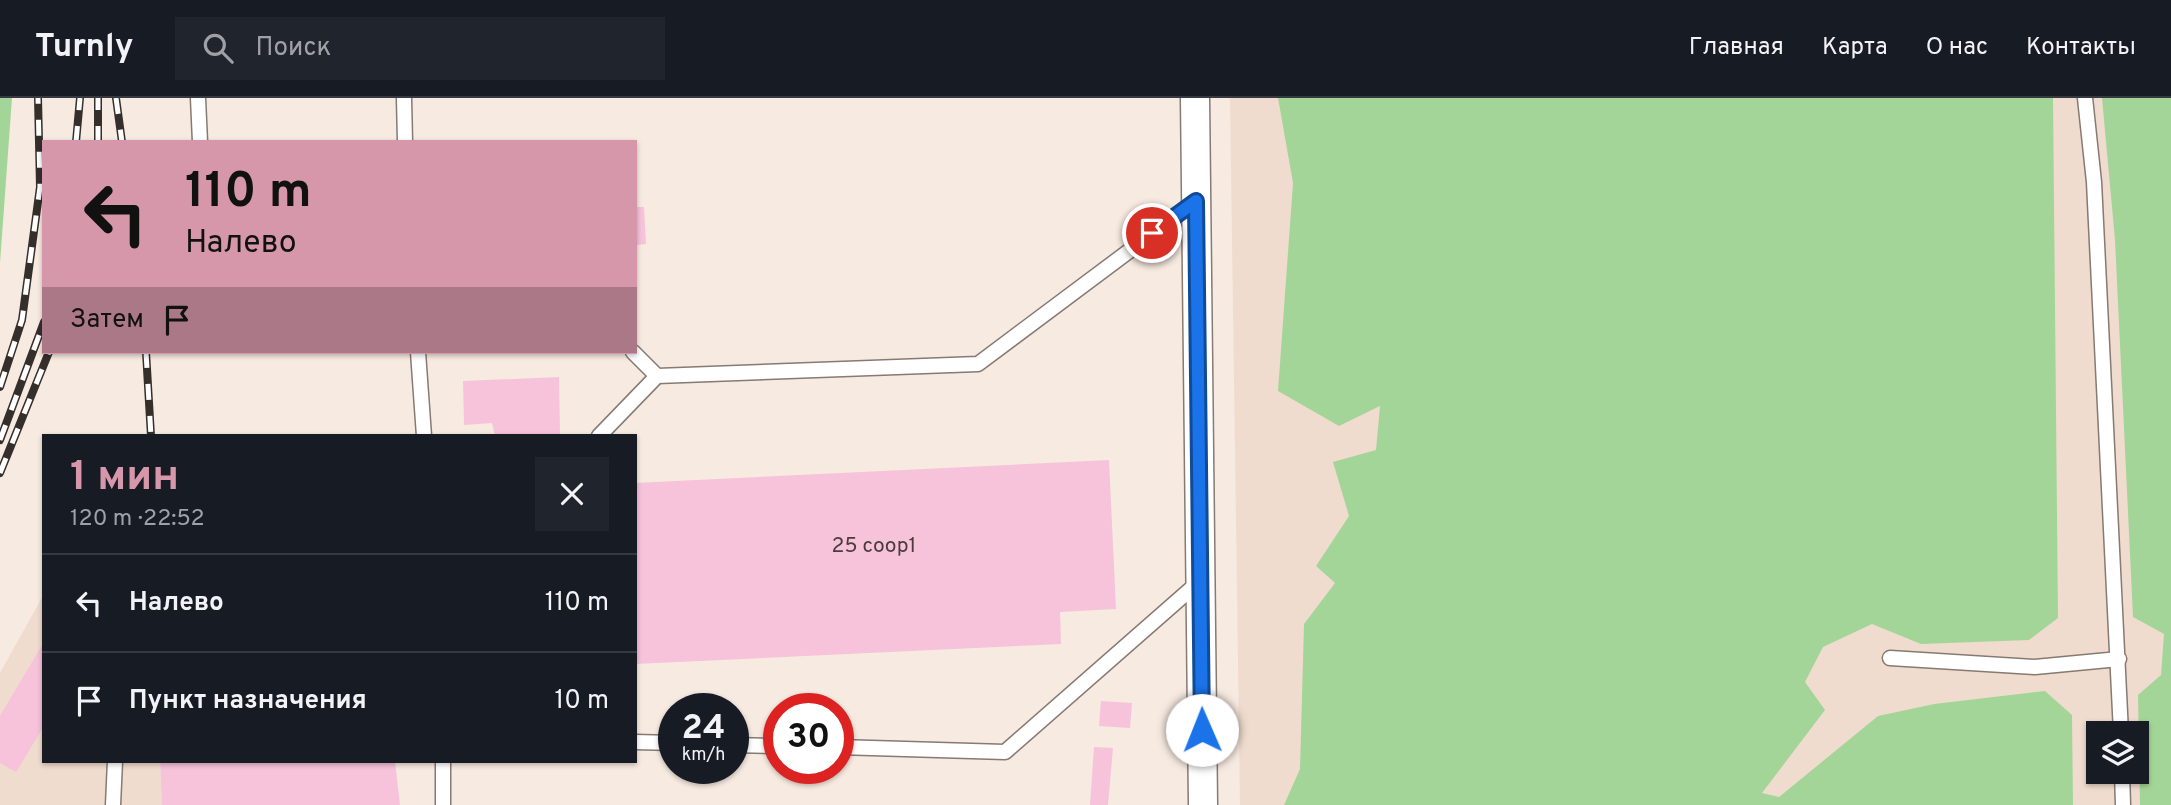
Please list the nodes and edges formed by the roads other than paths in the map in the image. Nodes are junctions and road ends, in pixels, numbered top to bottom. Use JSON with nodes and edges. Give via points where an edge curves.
{"nodes":[{"id":1,"x":198,"y":98,"type":"edge"},
{"id":2,"x":404,"y":98,"type":"edge"},
{"id":3,"x":1195,"y":98,"type":"edge"},
{"id":4,"x":2085,"y":98,"type":"edge"},
{"id":5,"x":200,"y":140,"type":"edge"},
{"id":6,"x":405,"y":140,"type":"edge"},
{"id":7,"x":1196,"y":201,"type":"junction"},
{"id":8,"x":418,"y":354,"type":"edge"},
{"id":9,"x":635,"y":354,"type":"edge"},
{"id":10,"x":657,"y":376,"type":"junction"},
{"id":11,"x":424,"y":434,"type":"edge"},
{"id":12,"x":601,"y":434,"type":"edge"},
{"id":13,"x":1201,"y":580,"type":"junction"},
{"id":14,"x":1890,"y":658,"type":"dead end"},
{"id":15,"x":2119,"y":659,"type":"junction"},
{"id":16,"x":2122,"y":721,"type":"edge"},
{"id":17,"x":637,"y":742,"type":"edge"},
{"id":18,"x":658,"y":743,"type":"edge"},
{"id":19,"x":854,"y":747,"type":"edge"},
{"id":20,"x":115,"y":763,"type":"edge"},
{"id":21,"x":443,"y":763,"type":"edge"},
{"id":22,"x":2122,"y":784,"type":"edge"},
{"id":23,"x":113,"y":805,"type":"edge"},
{"id":24,"x":443,"y":805,"type":"edge"},
{"id":25,"x":1203,"y":805,"type":"edge"},
{"id":26,"x":2123,"y":805,"type":"edge"}],
"edges":[{"from":1,"to":5,"type":"lane"},
{"from":2,"to":6,"type":"lane"},
{"from":3,"to":7,"type":"street"},
{"from":4,"to":15,"type":"lane"},
{"from":7,"to":10,"type":"lane","via":[[978,364]]},
{"from":7,"to":13,"type":"street"},
{"from":8,"to":11,"type":"lane"},
{"from":9,"to":10,"type":"lane"},
{"from":10,"to":12,"type":"lane"},
{"from":13,"to":19,"type":"lane","via":[[1005,752]]},
{"from":13,"to":25,"type":"street"},
{"from":14,"to":15,"type":"lane","via":[[2035,667]]},
{"from":15,"to":16,"type":"lane"},
{"from":17,"to":18,"type":"lane"},
{"from":20,"to":23,"type":"lane"},
{"from":21,"to":24,"type":"lane"},
{"from":22,"to":26,"type":"lane"}]}
